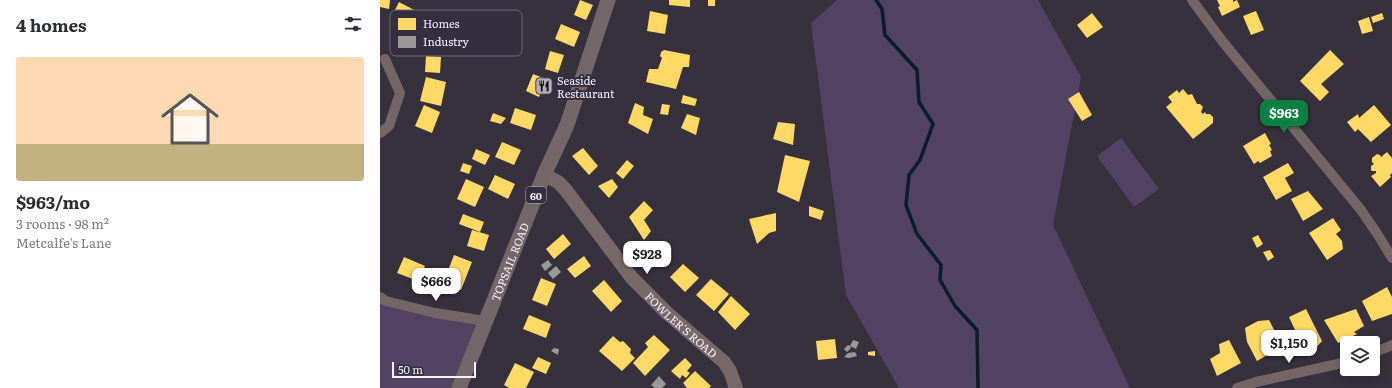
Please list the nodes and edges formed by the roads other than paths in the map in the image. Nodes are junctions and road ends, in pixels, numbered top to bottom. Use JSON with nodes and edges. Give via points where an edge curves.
{"nodes":[{"id":1,"x":608,"y":0,"type":"edge"},
{"id":2,"x":1192,"y":0,"type":"edge"},
{"id":3,"x":385,"y":59,"type":"dead end"},
{"id":4,"x":380,"y":133,"type":"edge"},
{"id":5,"x":544,"y":175,"type":"junction"},
{"id":6,"x":1392,"y":258,"type":"edge"},
{"id":7,"x":380,"y":297,"type":"edge"},
{"id":8,"x":486,"y":321,"type":"junction"},
{"id":9,"x":1392,"y":345,"type":"edge"},
{"id":10,"x":1380,"y":350,"type":"edge"},
{"id":11,"x":1340,"y":364,"type":"edge"},
{"id":12,"x":459,"y":388,"type":"edge"},
{"id":13,"x":736,"y":388,"type":"edge"},
{"id":14,"x":1237,"y":388,"type":"edge"}],
"edges":[{"from":1,"to":5,"type":"main road","name":"TOPSAIL ROAD","number":"60","via":[[567,126]]},
{"from":2,"to":6,"type":"street","via":[[1223,42],[1357,205]]},
{"from":3,"to":4,"type":"street","via":[[400,93],[390,126]]},
{"from":5,"to":8,"type":"main road","name":"TOPSAIL ROAD","number":"60"},
{"from":5,"to":13,"type":"street","name":"FOWLER'S ROAD","via":[[565,189],[643,290],[724,362]]},
{"from":7,"to":8,"type":"street","via":[[386,301],[435,313]]},
{"from":8,"to":12,"type":"main road","name":"TOPSAIL ROAD","number":"60"},
{"from":9,"to":10,"type":"street"},
{"from":11,"to":14,"type":"street"}]}
